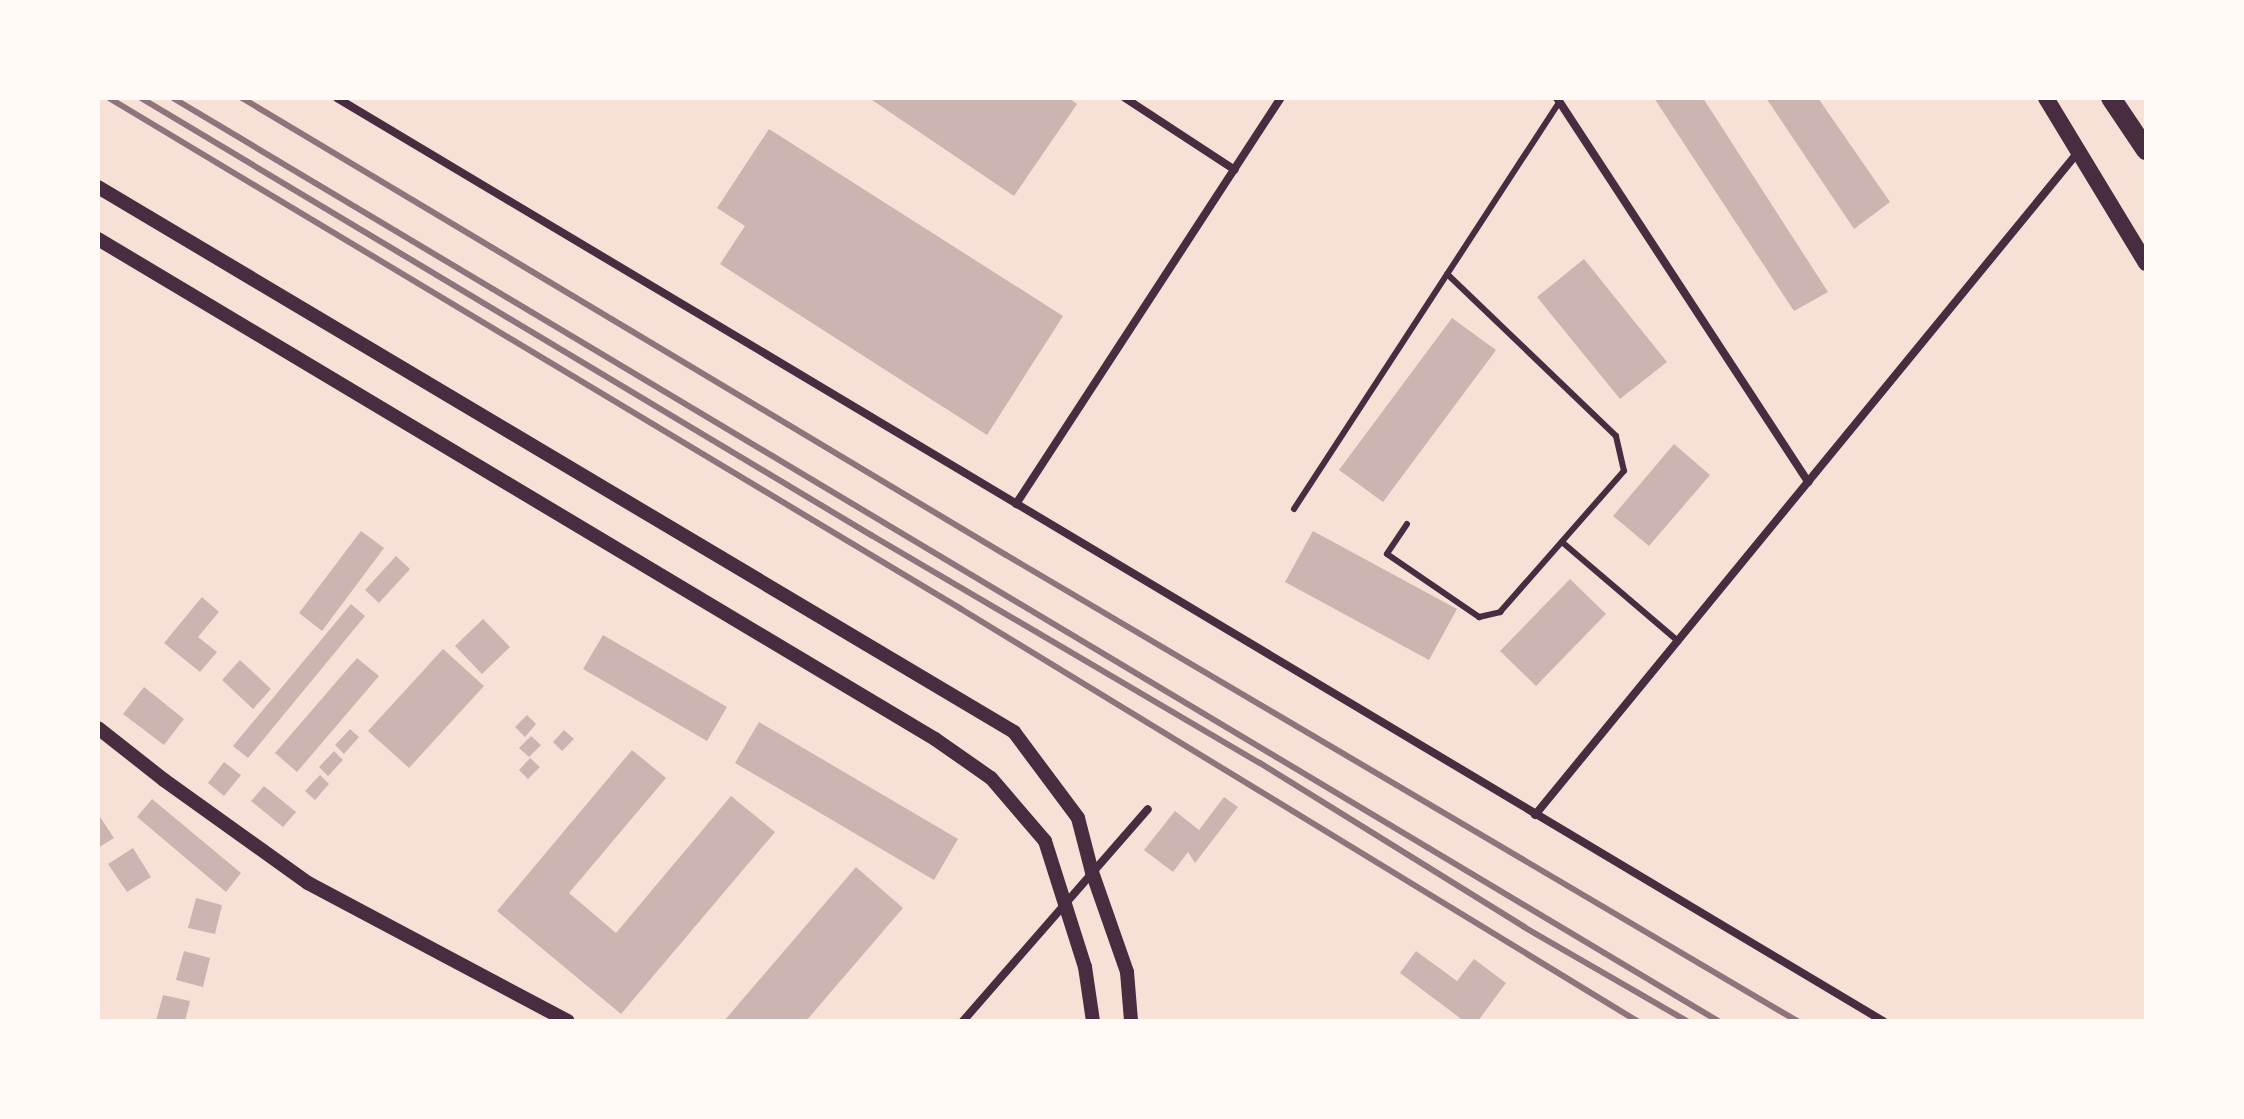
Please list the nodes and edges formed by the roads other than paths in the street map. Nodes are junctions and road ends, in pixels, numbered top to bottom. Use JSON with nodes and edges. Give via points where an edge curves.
{"nodes":[{"id":1,"x":337,"y":98,"type":"edge"},
{"id":2,"x":1125,"y":98,"type":"edge"},
{"id":3,"x":1281,"y":98,"type":"edge"},
{"id":4,"x":2046,"y":98,"type":"edge"},
{"id":5,"x":2111,"y":98,"type":"edge"},
{"id":6,"x":1558,"y":100,"type":"edge"},
{"id":7,"x":2080,"y":150,"type":"junction"},
{"id":8,"x":2146,"y":150,"type":"edge"},
{"id":9,"x":1235,"y":170,"type":"junction"},
{"id":10,"x":98,"y":187,"type":"edge"},
{"id":11,"x":98,"y":239,"type":"edge"},
{"id":12,"x":2146,"y":263,"type":"edge"},
{"id":13,"x":1447,"y":274,"type":"junction"},
{"id":14,"x":1808,"y":482,"type":"junction"},
{"id":15,"x":1016,"y":504,"type":"junction"},
{"id":16,"x":1294,"y":509,"type":"dead end"},
{"id":17,"x":1407,"y":524,"type":"dead end"},
{"id":18,"x":1562,"y":542,"type":"junction"},
{"id":19,"x":1678,"y":641,"type":"junction"},
{"id":20,"x":98,"y":728,"type":"edge"},
{"id":21,"x":1148,"y":809,"type":"dead end"},
{"id":22,"x":1535,"y":815,"type":"junction"},
{"id":23,"x":1092,"y":872,"type":"junction"},
{"id":24,"x":1065,"y":904,"type":"junction"},
{"id":25,"x":568,"y":1021,"type":"edge"},
{"id":26,"x":963,"y":1021,"type":"edge"},
{"id":27,"x":1093,"y":1021,"type":"edge"},
{"id":28,"x":1131,"y":1021,"type":"edge"},
{"id":29,"x":1883,"y":1021,"type":"edge"}],
"edges":[{"from":1,"to":15,"type":"street"},
{"from":2,"to":9,"type":"street"},
{"from":3,"to":9,"type":"street"},
{"from":4,"to":7,"type":"main road"},
{"from":5,"to":8,"type":"highway"},
{"from":6,"to":13,"type":"lane"},
{"from":6,"to":14,"type":"street"},
{"from":7,"to":12,"type":"main road"},
{"from":7,"to":14,"type":"street"},
{"from":9,"to":15,"type":"street"},
{"from":10,"to":23,"type":"street","via":[[1014,732],[1078,818]]},
{"from":11,"to":24,"type":"street","via":[[935,739],[991,778],[1045,841]]},
{"from":13,"to":16,"type":"lane"},
{"from":13,"to":18,"type":"lane","via":[[1616,436],[1624,471]]},
{"from":14,"to":19,"type":"street"},
{"from":15,"to":22,"type":"street"},
{"from":17,"to":18,"type":"lane","via":[[1387,554],[1479,617],[1500,612]]},
{"from":18,"to":19,"type":"lane"},
{"from":19,"to":22,"type":"street"},
{"from":20,"to":25,"type":"street","via":[[308,883]]},
{"from":21,"to":23,"type":"street"},
{"from":22,"to":29,"type":"street"},
{"from":23,"to":24,"type":"street"},
{"from":23,"to":28,"type":"street","via":[[1127,972]]},
{"from":24,"to":26,"type":"street"},
{"from":24,"to":27,"type":"street","via":[[1085,967]]}]}
